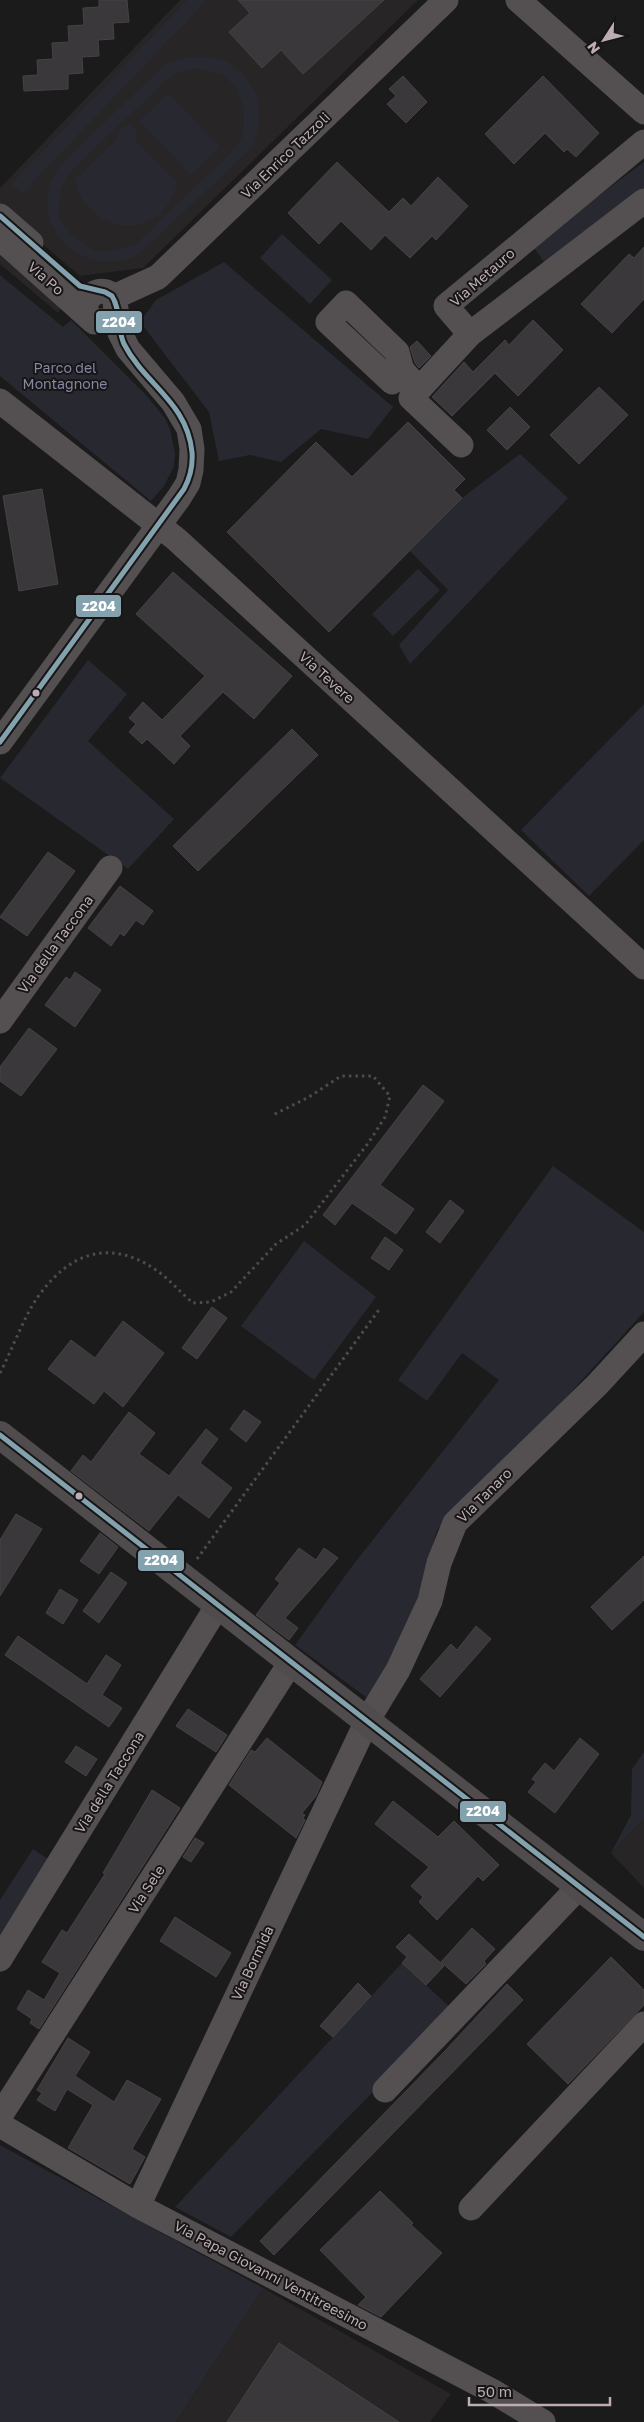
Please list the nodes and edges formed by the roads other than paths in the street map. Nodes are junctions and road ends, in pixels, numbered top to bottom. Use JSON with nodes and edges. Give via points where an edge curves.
{"nodes":[{"id":1,"x":446,"y":0,"type":"edge"},
{"id":2,"x":518,"y":0,"type":"edge"},
{"id":3,"x":644,"y":112,"type":"edge"},
{"id":4,"x":644,"y":142,"type":"edge"},
{"id":5,"x":644,"y":201,"type":"edge"},
{"id":6,"x":0,"y":216,"type":"edge"},
{"id":7,"x":0,"y":238,"type":"edge"},
{"id":8,"x":109,"y":301,"type":"junction"},
{"id":9,"x":90,"y":318,"type":"junction"},
{"id":10,"x":470,"y":334,"type":"junction"},
{"id":11,"x":139,"y":364,"type":"junction"},
{"id":12,"x":402,"y":370,"type":"dead end"},
{"id":13,"x":419,"y":389,"type":"junction"},
{"id":14,"x":0,"y":401,"type":"edge"},
{"id":15,"x":461,"y":445,"type":"dead end"},
{"id":16,"x":159,"y":525,"type":"junction"},
{"id":17,"x":0,"y":742,"type":"edge"},
{"id":18,"x":110,"y":868,"type":"dead end"},
{"id":19,"x":644,"y":967,"type":"edge"},
{"id":20,"x":0,"y":1021,"type":"edge"},
{"id":21,"x":644,"y":1334,"type":"edge"},
{"id":22,"x":0,"y":1435,"type":"edge"},
{"id":23,"x":218,"y":1605,"type":"junction"},
{"id":24,"x":291,"y":1662,"type":"junction"},
{"id":25,"x":367,"y":1721,"type":"junction"},
{"id":26,"x":579,"y":1886,"type":"junction"},
{"id":27,"x":644,"y":1937,"type":"edge"},
{"id":28,"x":0,"y":1959,"type":"edge"},
{"id":29,"x":644,"y":2024,"type":"edge"},
{"id":30,"x":385,"y":2090,"type":"dead end"},
{"id":31,"x":0,"y":2116,"type":"edge"},
{"id":32,"x":0,"y":2125,"type":"edge"},
{"id":33,"x":138,"y":2206,"type":"junction"},
{"id":34,"x":471,"y":2208,"type":"dead end"},
{"id":35,"x":543,"y":2422,"type":"edge"}],
"edges":[{"from":1,"to":8,"type":"street","name":"Via Enrico Tazzoli","via":[[158,277]]},
{"from":2,"to":3,"type":"street"},
{"from":4,"to":10,"type":"street","name":"Via Metauro","via":[[446,306]]},
{"from":5,"to":10,"type":"street"},
{"from":6,"to":8,"type":"street","name":"Via Po","via":[[80,286]]},
{"from":7,"to":9,"type":"street","name":"Via Po"},
{"from":8,"to":9,"type":"street","name":"Via Enrico Tazzoli","via":[[112,319],[104,323]]},
{"from":8,"to":11,"type":"street","via":[[124,342]]},
{"from":9,"to":11,"type":"street","name":"Via Po"},
{"from":10,"to":13,"type":"street"},
{"from":11,"to":16,"type":"street","via":[[169,397],[188,429],[192,449],[188,483]]},
{"from":12,"to":13,"type":"street"},
{"from":13,"to":15,"type":"street","via":[[411,398]]},
{"from":14,"to":16,"type":"street","name":"Via Tevere"},
{"from":16,"to":17,"type":"street"},
{"from":16,"to":19,"type":"street","name":"Via Tevere"},
{"from":18,"to":20,"type":"street","name":"Via della Taccona"},
{"from":21,"to":25,"type":"street","name":"Via Tanaro","via":[[597,1385],[455,1524],[438,1562],[430,1601],[398,1670]]},
{"from":22,"to":23,"type":"main road"},
{"from":23,"to":24,"type":"main road"},
{"from":23,"to":28,"type":"street","name":"Via della Taccona"},
{"from":24,"to":25,"type":"main road"},
{"from":24,"to":31,"type":"street","name":"Via Sele"},
{"from":25,"to":26,"type":"main road"},
{"from":25,"to":33,"type":"street","name":"Via Bormida"},
{"from":26,"to":27,"type":"main road"},
{"from":26,"to":30,"type":"street"},
{"from":29,"to":34,"type":"street"},
{"from":32,"to":33,"type":"street","name":"Via Papa Giovanni Ventitreesimo"},
{"from":33,"to":35,"type":"street","name":"Via Papa Giovanni Ventitreesimo","via":[[492,2391]]}]}
